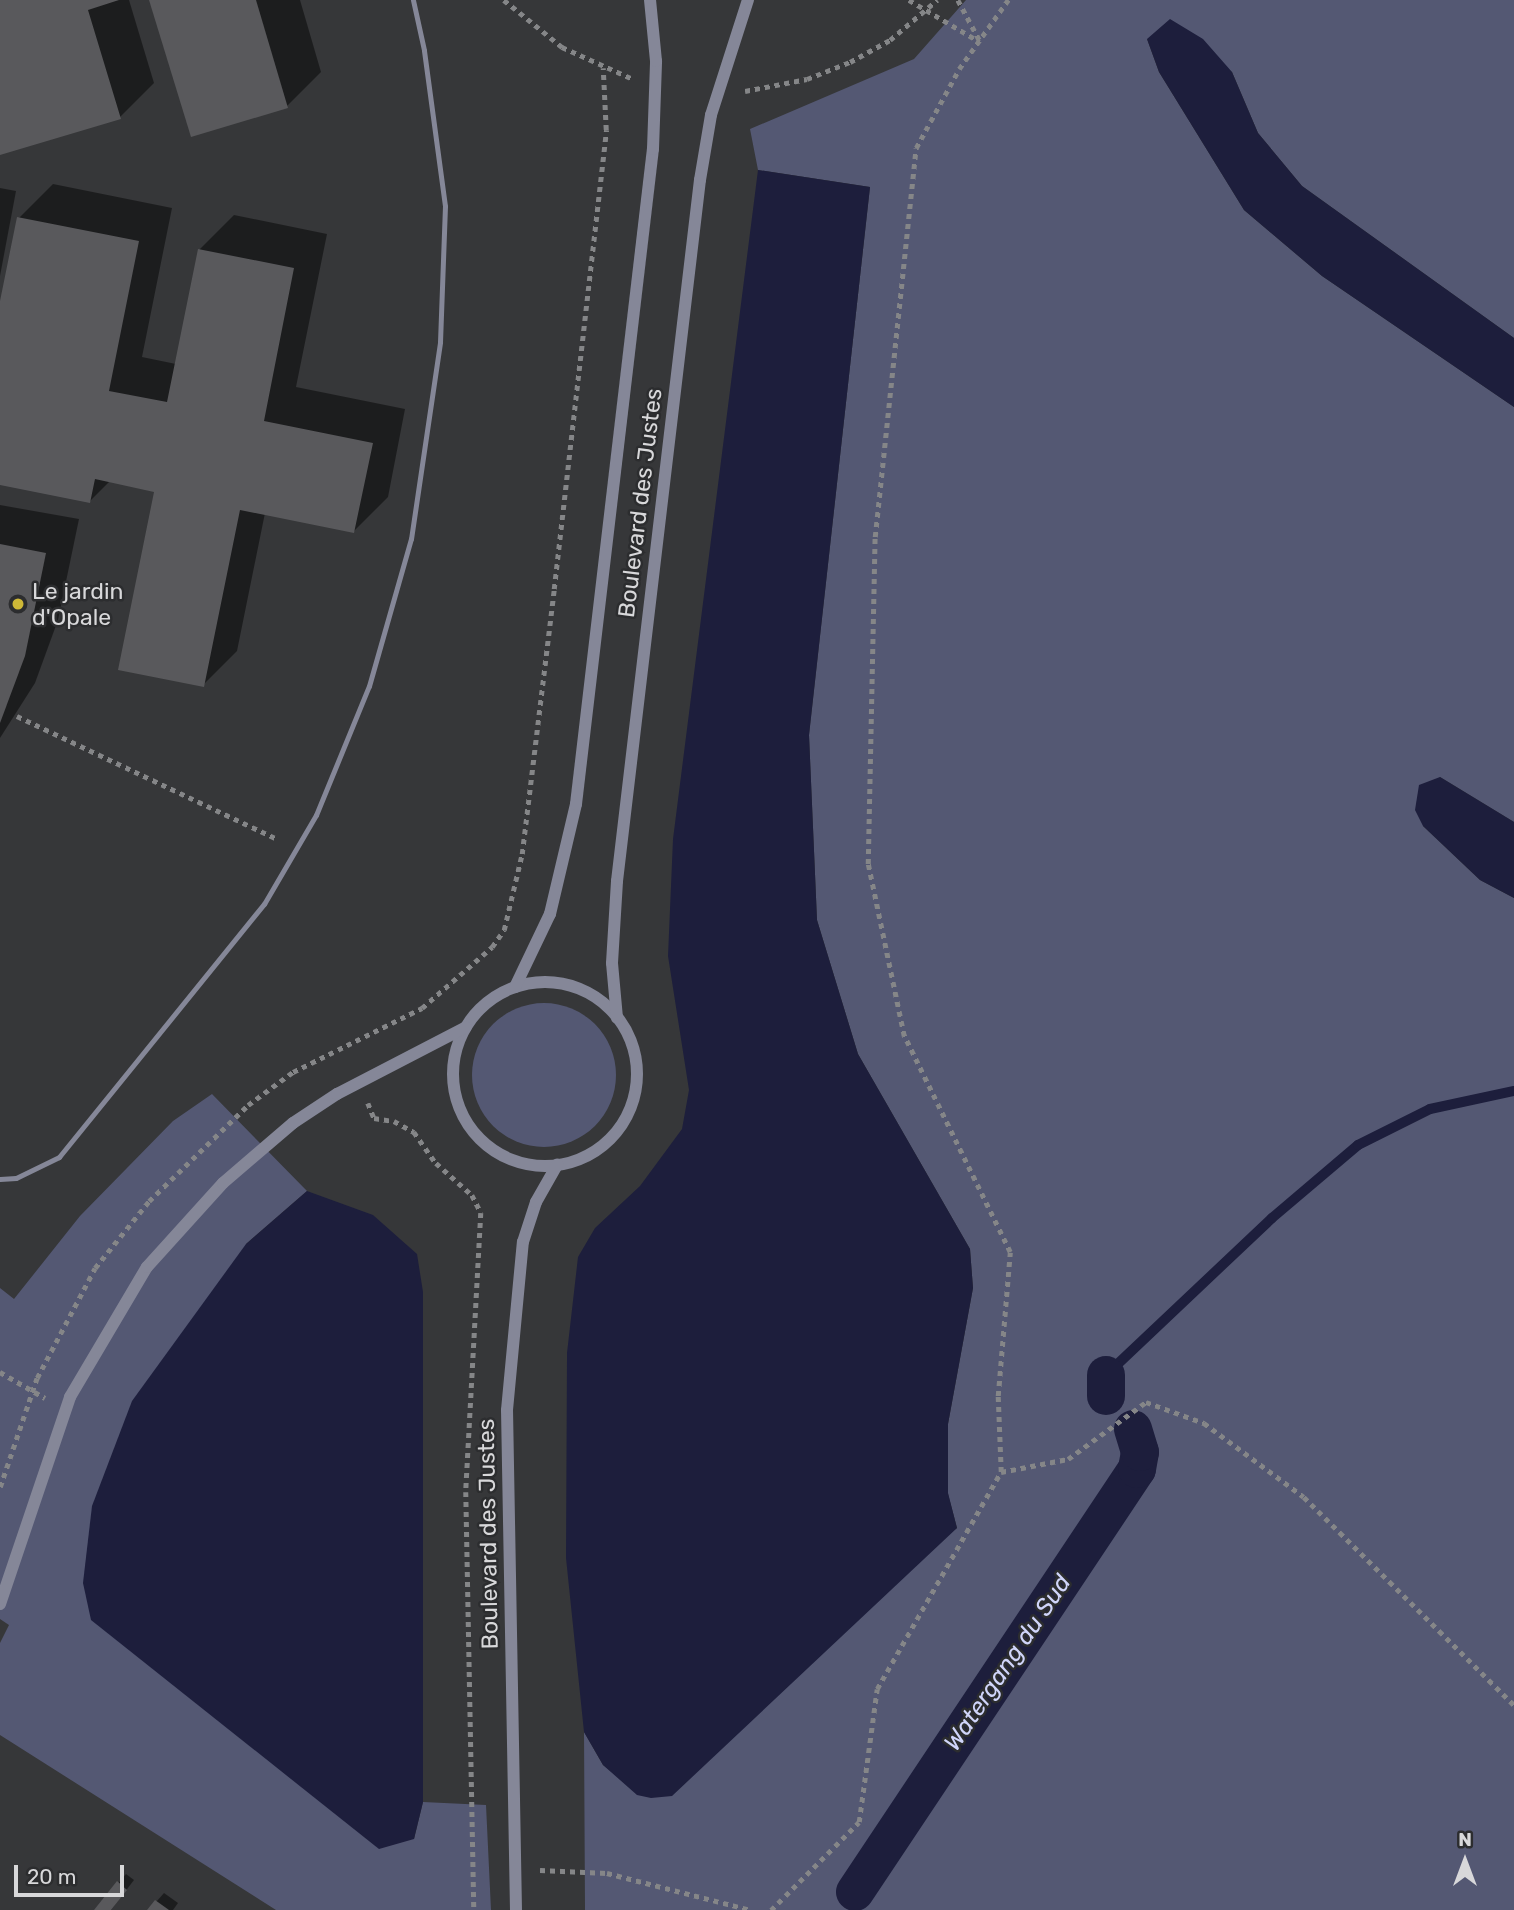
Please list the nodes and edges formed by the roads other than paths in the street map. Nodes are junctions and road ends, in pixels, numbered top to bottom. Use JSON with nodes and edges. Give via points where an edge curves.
{"nodes":[{"id":1,"x":413,"y":0,"type":"edge"},
{"id":2,"x":650,"y":0,"type":"edge"},
{"id":3,"x":748,"y":0,"type":"edge"},
{"id":4,"x":515,"y":987,"type":"junction"},
{"id":5,"x":617,"y":1018,"type":"junction"},
{"id":6,"x":466,"y":1027,"type":"junction"},
{"id":7,"x":557,"y":1166,"type":"junction"},
{"id":8,"x":0,"y":1179,"type":"edge"},
{"id":9,"x":0,"y":1604,"type":"edge"},
{"id":10,"x":516,"y":1910,"type":"edge"}],
"edges":[{"from":1,"to":8,"type":"lane","via":[[445,206],[440,342],[411,539],[377,659],[316,815],[264,904],[85,1129],[58,1157],[16,1178]]},
{"from":2,"to":4,"type":"street","name":"Boulevard des Justes","via":[[656,61],[653,149],[577,794],[550,915]]},
{"from":3,"to":5,"type":"street","name":"Boulevard des Justes","via":[[714,103],[700,180],[617,881],[612,963]]},
{"from":4,"to":5,"type":"street","via":[[538,983],[571,987],[592,995]]},
{"from":4,"to":6,"type":"street","via":[[487,1003]]},
{"from":5,"to":7,"type":"street","via":[[636,1062],[630,1109],[601,1147]]},
{"from":6,"to":7,"type":"street","via":[[456,1052],[453,1080],[459,1107],[472,1130],[492,1150],[516,1162]]},
{"from":6,"to":9,"type":"street","via":[[432,1049],[359,1082],[272,1139],[176,1232],[125,1299],[67,1407]]},
{"from":7,"to":10,"type":"street","name":"Boulevard des Justes","via":[[526,1231],[507,1410]]}]}
